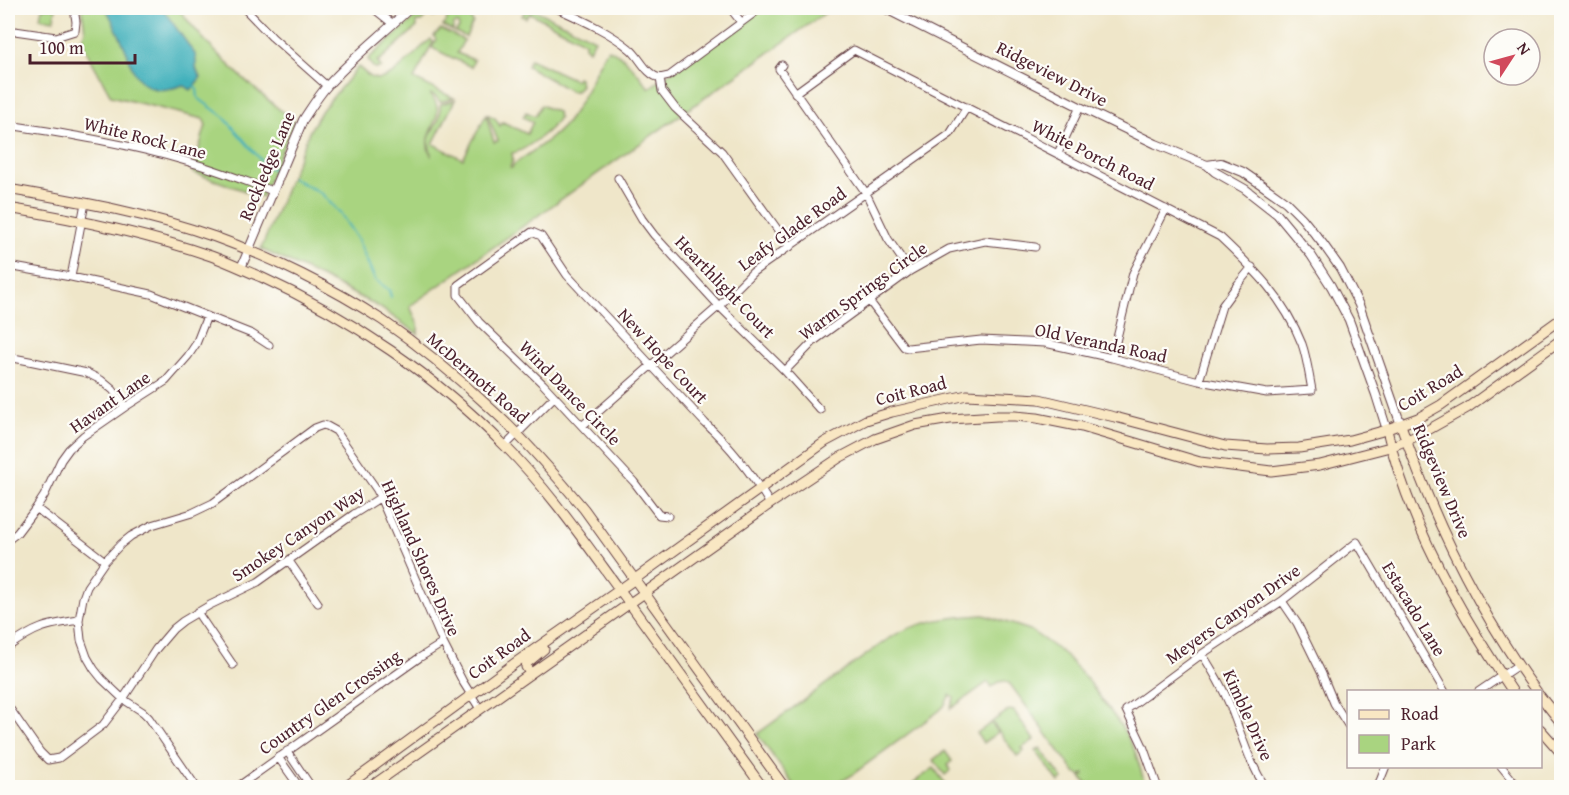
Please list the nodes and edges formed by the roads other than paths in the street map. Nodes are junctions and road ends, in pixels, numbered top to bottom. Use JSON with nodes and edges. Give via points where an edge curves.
{"nodes":[{"id":1,"x":74,"y":8,"type":"edge"},
{"id":2,"x":244,"y":8,"type":"edge"},
{"id":3,"x":373,"y":8,"type":"edge"},
{"id":4,"x":410,"y":8,"type":"edge"},
{"id":5,"x":556,"y":8,"type":"edge"},
{"id":6,"x":730,"y":8,"type":"edge"},
{"id":7,"x":761,"y":8,"type":"edge"},
{"id":8,"x":885,"y":8,"type":"edge"},
{"id":9,"x":741,"y":22,"type":"junction"},
{"id":10,"x":393,"y":24,"type":"junction"},
{"id":11,"x":8,"y":30,"type":"edge"},
{"id":12,"x":782,"y":65,"type":"dead end"},
{"id":13,"x":660,"y":78,"type":"junction"},
{"id":14,"x":327,"y":86,"type":"junction"},
{"id":15,"x":795,"y":93,"type":"junction"},
{"id":16,"x":967,"y":107,"type":"junction"},
{"id":17,"x":1080,"y":107,"type":"junction"},
{"id":18,"x":8,"y":125,"type":"edge"},
{"id":19,"x":1058,"y":153,"type":"junction"},
{"id":20,"x":1207,"y":165,"type":"junction"},
{"id":21,"x":618,"y":178,"type":"dead end"},
{"id":22,"x":8,"y":189,"type":"edge"},
{"id":23,"x":273,"y":191,"type":"junction"},
{"id":24,"x":866,"y":193,"type":"junction"},
{"id":25,"x":85,"y":203,"type":"junction"},
{"id":26,"x":8,"y":208,"type":"edge"},
{"id":27,"x":1166,"y":209,"type":"junction"},
{"id":28,"x":81,"y":220,"type":"junction"},
{"id":29,"x":532,"y":232,"type":"joint"},
{"id":30,"x":790,"y":247,"type":"junction"},
{"id":31,"x":1035,"y":247,"type":"dead end"},
{"id":32,"x":249,"y":250,"type":"junction"},
{"id":33,"x":8,"y":266,"type":"edge"},
{"id":34,"x":1252,"y":267,"type":"junction"},
{"id":35,"x":241,"y":268,"type":"junction"},
{"id":36,"x":910,"y":271,"type":"junction"},
{"id":37,"x":71,"y":277,"type":"junction"},
{"id":38,"x":870,"y":302,"type":"junction"},
{"id":39,"x":719,"y":306,"type":"junction"},
{"id":40,"x":207,"y":316,"type":"junction"},
{"id":41,"x":1562,"y":318,"type":"edge"},
{"id":42,"x":1562,"y":339,"type":"edge"},
{"id":43,"x":269,"y":345,"type":"dead end"},
{"id":44,"x":8,"y":357,"type":"edge"},
{"id":45,"x":1112,"y":357,"type":"junction"},
{"id":46,"x":1500,"y":363,"type":"junction"},
{"id":47,"x":652,"y":366,"type":"junction"},
{"id":48,"x":785,"y":371,"type":"junction"},
{"id":49,"x":1511,"y":377,"type":"junction"},
{"id":50,"x":1199,"y":381,"type":"junction"},
{"id":51,"x":1312,"y":390,"type":"joint"},
{"id":52,"x":555,"y":397,"type":"junction"},
{"id":53,"x":125,"y":407,"type":"junction"},
{"id":54,"x":820,"y":410,"type":"dead end"},
{"id":55,"x":1119,"y":418,"type":"junction"},
{"id":56,"x":1401,"y":425,"type":"junction"},
{"id":57,"x":582,"y":426,"type":"junction"},
{"id":58,"x":1386,"y":430,"type":"junction"},
{"id":59,"x":517,"y":435,"type":"junction"},
{"id":60,"x":1108,"y":435,"type":"junction"},
{"id":61,"x":1121,"y":439,"type":"junction"},
{"id":62,"x":1406,"y":441,"type":"junction"},
{"id":63,"x":505,"y":446,"type":"junction"},
{"id":64,"x":1390,"y":447,"type":"junction"},
{"id":65,"x":760,"y":488,"type":"junction"},
{"id":66,"x":381,"y":497,"type":"junction"},
{"id":67,"x":770,"y":504,"type":"junction"},
{"id":68,"x":36,"y":508,"type":"junction"},
{"id":69,"x":668,"y":516,"type":"dead end"},
{"id":70,"x":8,"y":540,"type":"edge"},
{"id":71,"x":1357,"y":543,"type":"joint"},
{"id":72,"x":105,"y":561,"type":"junction"},
{"id":73,"x":289,"y":561,"type":"junction"},
{"id":74,"x":635,"y":579,"type":"junction"},
{"id":75,"x":620,"y":590,"type":"junction"},
{"id":76,"x":645,"y":592,"type":"junction"},
{"id":77,"x":1282,"y":600,"type":"junction"},
{"id":78,"x":318,"y":603,"type":"dead end"},
{"id":79,"x":629,"y":603,"type":"junction"},
{"id":80,"x":197,"y":612,"type":"junction"},
{"id":81,"x":79,"y":620,"type":"junction"},
{"id":82,"x":546,"y":641,"type":"junction"},
{"id":83,"x":443,"y":643,"type":"junction"},
{"id":84,"x":8,"y":647,"type":"edge"},
{"id":85,"x":1202,"y":654,"type":"junction"},
{"id":86,"x":1518,"y":665,"type":"junction"},
{"id":87,"x":233,"y":666,"type":"dead end"},
{"id":88,"x":530,"y":673,"type":"junction"},
{"id":89,"x":1502,"y":675,"type":"junction"},
{"id":90,"x":1444,"y":690,"type":"edge"},
{"id":91,"x":1481,"y":690,"type":"edge"},
{"id":92,"x":1512,"y":690,"type":"edge"},
{"id":93,"x":1536,"y":690,"type":"edge"},
{"id":94,"x":472,"y":694,"type":"junction"},
{"id":95,"x":123,"y":699,"type":"junction"},
{"id":96,"x":1542,"y":699,"type":"edge"},
{"id":97,"x":8,"y":706,"type":"edge"},
{"id":98,"x":480,"y":709,"type":"junction"},
{"id":99,"x":1347,"y":723,"type":"edge"},
{"id":100,"x":1562,"y":724,"type":"edge"},
{"id":101,"x":744,"y":730,"type":"junction"},
{"id":102,"x":1542,"y":731,"type":"edge"},
{"id":103,"x":729,"y":741,"type":"junction"},
{"id":104,"x":287,"y":751,"type":"junction"},
{"id":105,"x":1562,"y":754,"type":"edge"},
{"id":106,"x":278,"y":757,"type":"junction"},
{"id":107,"x":1385,"y":768,"type":"edge"},
{"id":108,"x":1503,"y":768,"type":"edge"},
{"id":109,"x":1380,"y":781,"type":"junction"},
{"id":110,"x":197,"y":788,"type":"edge"},
{"id":111,"x":236,"y":788,"type":"edge"},
{"id":112,"x":300,"y":788,"type":"edge"},
{"id":113,"x":312,"y":788,"type":"edge"},
{"id":114,"x":344,"y":788,"type":"edge"},
{"id":115,"x":369,"y":788,"type":"edge"},
{"id":116,"x":763,"y":788,"type":"edge"},
{"id":117,"x":785,"y":788,"type":"edge"},
{"id":118,"x":1158,"y":788,"type":"edge"},
{"id":119,"x":1266,"y":788,"type":"edge"},
{"id":120,"x":1375,"y":788,"type":"edge"},
{"id":121,"x":1387,"y":788,"type":"edge"},
{"id":122,"x":1519,"y":788,"type":"edge"}],
"edges":[{"from":1,"to":11,"type":"street","via":[[75,31],[56,38]]},
{"from":2,"to":14,"type":"street"},
{"from":3,"to":10,"type":"street"},
{"from":4,"to":10,"type":"street","name":"Rockledge Lane"},
{"from":5,"to":13,"type":"street","via":[[629,48]]},
{"from":6,"to":9,"type":"street"},
{"from":7,"to":9,"type":"street"},
{"from":8,"to":17,"type":"street","name":"Ridgeview Drive"},
{"from":9,"to":13,"type":"street","via":[[669,76]]},
{"from":10,"to":14,"type":"street","name":"Rockledge Lane"},
{"from":12,"to":15,"type":"street","via":[[779,69]]},
{"from":13,"to":30,"type":"street","via":[[668,100],[722,152]]},
{"from":14,"to":23,"type":"street","name":"Rockledge Lane","via":[[303,120]]},
{"from":15,"to":16,"type":"street","name":"White Porch Road","via":[[854,50]]},
{"from":15,"to":24,"type":"street"},
{"from":16,"to":19,"type":"street","name":"White Porch Road"},
{"from":16,"to":24,"type":"street","name":"Leafy Glade Road","via":[[950,134]]},
{"from":17,"to":19,"type":"street"},
{"from":17,"to":20,"type":"street","name":"Ridgeview Drive"},
{"from":18,"to":23,"type":"street","name":"White Rock Lane","via":[[159,154]]},
{"from":19,"to":27,"type":"street","name":"White Porch Road"},
{"from":20,"to":56,"type":"street","name":"Ridgeview Drive","via":[[1221,163],[1262,184],[1286,202],[1323,244],[1359,305]]},
{"from":20,"to":58,"type":"street","name":"Ridgeview Drive","via":[[1277,214],[1311,255],[1349,320]]},
{"from":21,"to":39,"type":"street","name":"Hearthlight Court","via":[[654,235]]},
{"from":22,"to":25,"type":"main road","name":"McDermott Road"},
{"from":23,"to":32,"type":"street","name":"Rockledge Lane"},
{"from":24,"to":30,"type":"street","name":"Leafy Glade Road"},
{"from":24,"to":36,"type":"street","via":[[888,239]]},
{"from":25,"to":28,"type":"street"},
{"from":25,"to":32,"type":"main road","name":"McDermott Road","via":[[161,220]]},
{"from":26,"to":28,"type":"main road","name":"McDermott Road"},
{"from":27,"to":34,"type":"street","name":"White Porch Road","via":[[1220,237]]},
{"from":27,"to":45,"type":"street","via":[[1134,273]]},
{"from":28,"to":35,"type":"main road","name":"McDermott Road"},
{"from":28,"to":37,"type":"street"},
{"from":29,"to":47,"type":"street","name":"New Hope Court","via":[[541,236],[567,275]]},
{"from":29,"to":52,"type":"street","name":"Wind Dance Circle","via":[[458,285],[458,295],[479,322]]},
{"from":30,"to":39,"type":"street","name":"Leafy Glade Road","via":[[753,272]]},
{"from":31,"to":36,"type":"street","name":"Warm Springs Circle","via":[[985,241],[949,249]]},
{"from":32,"to":35,"type":"street","name":"Rockledge Lane"},
{"from":32,"to":59,"type":"main road","name":"McDermott Road","via":[[382,321],[437,361]]},
{"from":33,"to":37,"type":"street"},
{"from":34,"to":50,"type":"street","via":[[1222,306]]},
{"from":34,"to":51,"type":"street","name":"White Porch Road","via":[[1280,300],[1302,345]]},
{"from":35,"to":63,"type":"main road","name":"McDermott Road","via":[[370,336],[428,378]]},
{"from":36,"to":38,"type":"street","name":"Warm Springs Circle"},
{"from":37,"to":40,"type":"street","via":[[152,294]]},
{"from":38,"to":45,"type":"street","name":"Old Veranda Road","via":[[904,347],[981,340],[1045,343]]},
{"from":38,"to":48,"type":"street","name":"Warm Springs Circle","via":[[814,341]]},
{"from":39,"to":47,"type":"street","name":"Leafy Glade Road"},
{"from":39,"to":48,"type":"street","name":"Hearthlight Court"},
{"from":40,"to":43,"type":"street"},
{"from":40,"to":53,"type":"street","name":"Havant Lane","via":[[196,344],[180,367],[166,381]]},
{"from":41,"to":46,"type":"main road","name":"Coit Road"},
{"from":42,"to":49,"type":"main road","name":"Coit Road"},
{"from":44,"to":53,"type":"street","via":[[87,373],[113,390]]},
{"from":45,"to":50,"type":"street","name":"Old Veranda Road"},
{"from":46,"to":49,"type":"main road"},
{"from":46,"to":56,"type":"main road","name":"Coit Road","via":[[1441,405]]},
{"from":47,"to":57,"type":"street","name":"Leafy Glade Road"},
{"from":47,"to":65,"type":"street","name":"New Hope Court","via":[[724,441]]},
{"from":48,"to":54,"type":"street","name":"Hearthlight Court"},
{"from":49,"to":62,"type":"main road","name":"Coit Road","via":[[1467,408]]},
{"from":50,"to":51,"type":"street","name":"Old Veranda Road","via":[[1267,393]]},
{"from":52,"to":57,"type":"street","name":"Wind Dance Circle"},
{"from":52,"to":59,"type":"street"},
{"from":53,"to":68,"type":"street","name":"Havant Lane","via":[[69,449]]},
{"from":55,"to":58,"type":"main road","name":"Coit Road","via":[[1225,446],[1267,449],[1350,440]]},
{"from":55,"to":60,"type":"main road"},
{"from":55,"to":61,"type":"main road"},
{"from":55,"to":65,"type":"main road","name":"Coit Road","via":[[1039,399],[967,395],[866,420],[825,442]]},
{"from":56,"to":58,"type":"main road","name":"Coit Road"},
{"from":56,"to":62,"type":"main road","name":"Ridgeview Drive"},
{"from":57,"to":69,"type":"street","name":"Wind Dance Circle","via":[[659,515]]},
{"from":58,"to":64,"type":"main road","name":"Ridgeview Drive"},
{"from":59,"to":63,"type":"street"},
{"from":59,"to":74,"type":"main road","name":"McDermott Road","via":[[584,509]]},
{"from":60,"to":61,"type":"main road","name":"Coit Road"},
{"from":60,"to":67,"type":"main road","name":"Coit Road","via":[[1065,423],[1006,416],[915,425],[859,446]]},
{"from":61,"to":64,"type":"main road","name":"Coit Road","via":[[1200,462],[1271,471],[1320,465]]},
{"from":62,"to":64,"type":"main road","name":"Coit Road"},
{"from":62,"to":86,"type":"main road","name":"Ridgeview Drive","via":[[1427,496],[1472,590]]},
{"from":63,"to":75,"type":"main road","name":"McDermott Road","via":[[570,522]]},
{"from":64,"to":89,"type":"main road","name":"Ridgeview Drive","via":[[1424,536]]},
{"from":65,"to":67,"type":"street","name":"New Hope Court"},
{"from":65,"to":74,"type":"main road","name":"Coit Road"},
{"from":66,"to":72,"type":"street","name":"Highland Shores Drive","via":[[340,436],[322,425],[213,503],[141,530]]},
{"from":66,"to":73,"type":"street","name":"Smokey Canyon Way"},
{"from":66,"to":83,"type":"street","name":"Highland Shores Drive"},
{"from":67,"to":76,"type":"main road","name":"Coit Road"},
{"from":68,"to":70,"type":"street","name":"Havant Lane"},
{"from":68,"to":72,"type":"street"},
{"from":71,"to":77,"type":"street","name":"Meyers Canyon Drive"},
{"from":71,"to":90,"type":"street","name":"Estacado Lane"},
{"from":72,"to":81,"type":"street","via":[[87,587]]},
{"from":73,"to":78,"type":"street"},
{"from":73,"to":80,"type":"street","name":"Smokey Canyon Way","via":[[258,582]]},
{"from":74,"to":75,"type":"main road","name":"Coit Road"},
{"from":74,"to":76,"type":"main road","name":"McDermott Road"},
{"from":75,"to":79,"type":"main road","name":"McDermott Road"},
{"from":75,"to":82,"type":"main road","name":"Coit Road"},
{"from":76,"to":79,"type":"main road","name":"Coit Road"},
{"from":76,"to":101,"type":"main road","name":"McDermott Road"},
{"from":77,"to":85,"type":"street","name":"Meyers Canyon Drive"},
{"from":77,"to":99,"type":"street","via":[[1298,623]]},
{"from":79,"to":88,"type":"main road","name":"Coit Road"},
{"from":79,"to":103,"type":"main road","name":"McDermott Road"},
{"from":80,"to":87,"type":"street"},
{"from":80,"to":95,"type":"street","name":"Smokey Canyon Way","via":[[173,629]]},
{"from":81,"to":84,"type":"street","via":[[39,627]]},
{"from":81,"to":95,"type":"street","via":[[87,657]]},
{"from":82,"to":88,"type":"main road","via":[[543,651],[527,663]]},
{"from":82,"to":94,"type":"main road","name":"Coit Road"},
{"from":83,"to":94,"type":"street","name":"Highland Shores Drive"},
{"from":83,"to":104,"type":"street","name":"Country Glen Crossing"},
{"from":85,"to":118,"type":"street","name":"Meyers Canyon Drive","via":[[1126,710]]},
{"from":85,"to":119,"type":"street","name":"Kimble Drive","via":[[1219,680],[1254,769]]},
{"from":86,"to":89,"type":"street"},
{"from":86,"to":93,"type":"main road","name":"Ridgeview Drive"},
{"from":88,"to":98,"type":"main road","name":"Coit Road"},
{"from":89,"to":91,"type":"street"},
{"from":89,"to":92,"type":"main road","name":"Ridgeview Drive"},
{"from":94,"to":98,"type":"street","name":"Highland Shores Drive"},
{"from":94,"to":114,"type":"main road","name":"Coit Road"},
{"from":95,"to":97,"type":"street","name":"Smokey Canyon Way","via":[[96,731],[59,758],[48,760]]},
{"from":95,"to":110,"type":"street","via":[[149,718]]},
{"from":96,"to":100,"type":"main road"},
{"from":98,"to":115,"type":"main road","name":"Coit Road"},
{"from":101,"to":103,"type":"main road"},
{"from":101,"to":117,"type":"main road","name":"McDermott Road"},
{"from":102,"to":105,"type":"main road"},
{"from":103,"to":116,"type":"main road","name":"McDermott Road"},
{"from":104,"to":106,"type":"street","name":"Country Glen Crossing"},
{"from":104,"to":113,"type":"street"},
{"from":106,"to":111,"type":"street","name":"Country Glen Crossing"},
{"from":106,"to":112,"type":"street"},
{"from":107,"to":109,"type":"street"},
{"from":108,"to":122,"type":"street"},
{"from":109,"to":120,"type":"street"},
{"from":109,"to":121,"type":"street"}]}
